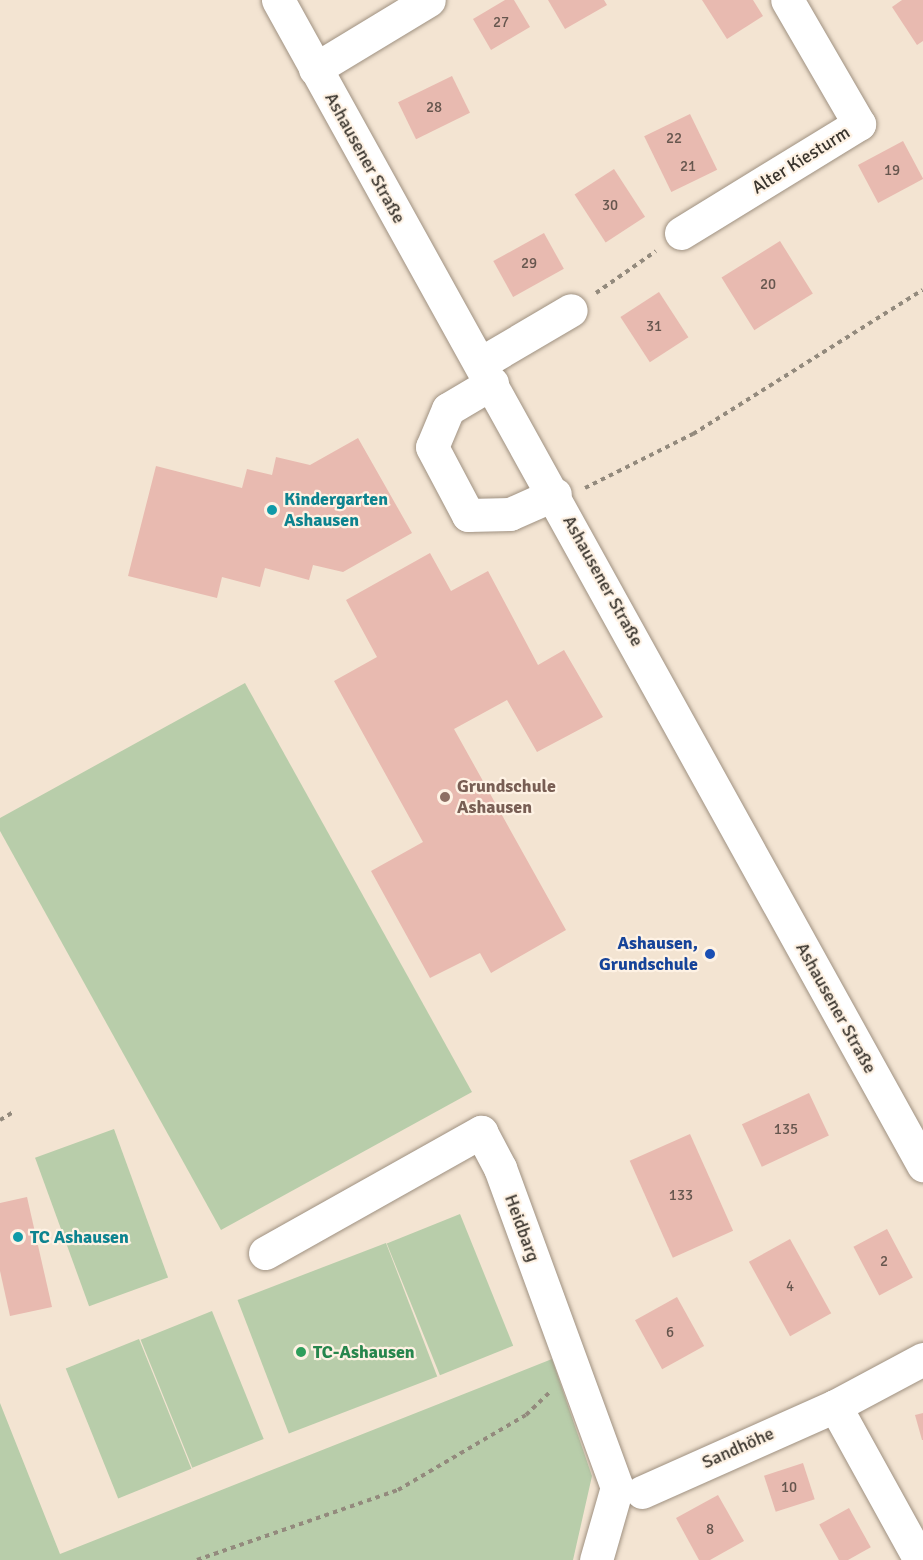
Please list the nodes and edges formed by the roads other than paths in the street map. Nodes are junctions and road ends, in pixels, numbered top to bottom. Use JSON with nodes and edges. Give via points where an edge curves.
{"nodes":[{"id":1,"x":278,"y":0,"type":"edge"},
{"id":2,"x":429,"y":0,"type":"edge"},
{"id":3,"x":787,"y":0,"type":"edge"},
{"id":4,"x":315,"y":69,"type":"junction"},
{"id":5,"x":681,"y":233,"type":"road end"},
{"id":6,"x":571,"y":310,"type":"road end"},
{"id":7,"x":486,"y":373,"type":"junction"},
{"id":8,"x":557,"y":497,"type":"junction"},
{"id":9,"x":923,"y":1165,"type":"edge"},
{"id":10,"x":265,"y":1253,"type":"dead end"},
{"id":11,"x":923,"y":1359,"type":"edge"},
{"id":12,"x":835,"y":1406,"type":"junction"},
{"id":13,"x":642,"y":1492,"type":"dead end"},
{"id":14,"x":596,"y":1560,"type":"edge"},
{"id":15,"x":920,"y":1560,"type":"edge"}],
"edges":[{"from":1,"to":4,"type":"street","name":"Ashausener Straße"},
{"from":2,"to":4,"type":"street"},
{"from":3,"to":5,"type":"street","name":"Alter Kiesturm","via":[[860,124]]},
{"from":4,"to":7,"type":"street","name":"Ashausener Straße"},
{"from":6,"to":7,"type":"street"},
{"from":7,"to":8,"type":"street","name":"Ashausener Straße"},
{"from":7,"to":8,"type":"street","via":[[448,409],[432,447],[468,515],[510,514]]},
{"from":8,"to":9,"type":"street","name":"Ashausener Straße"},
{"from":10,"to":14,"type":"street","name":"Heidbarg","via":[[482,1132],[500,1168],[617,1487]]},
{"from":11,"to":12,"type":"street","name":"Sandhöhe"},
{"from":12,"to":13,"type":"street","name":"Sandhöhe"},
{"from":12,"to":15,"type":"street"}]}
